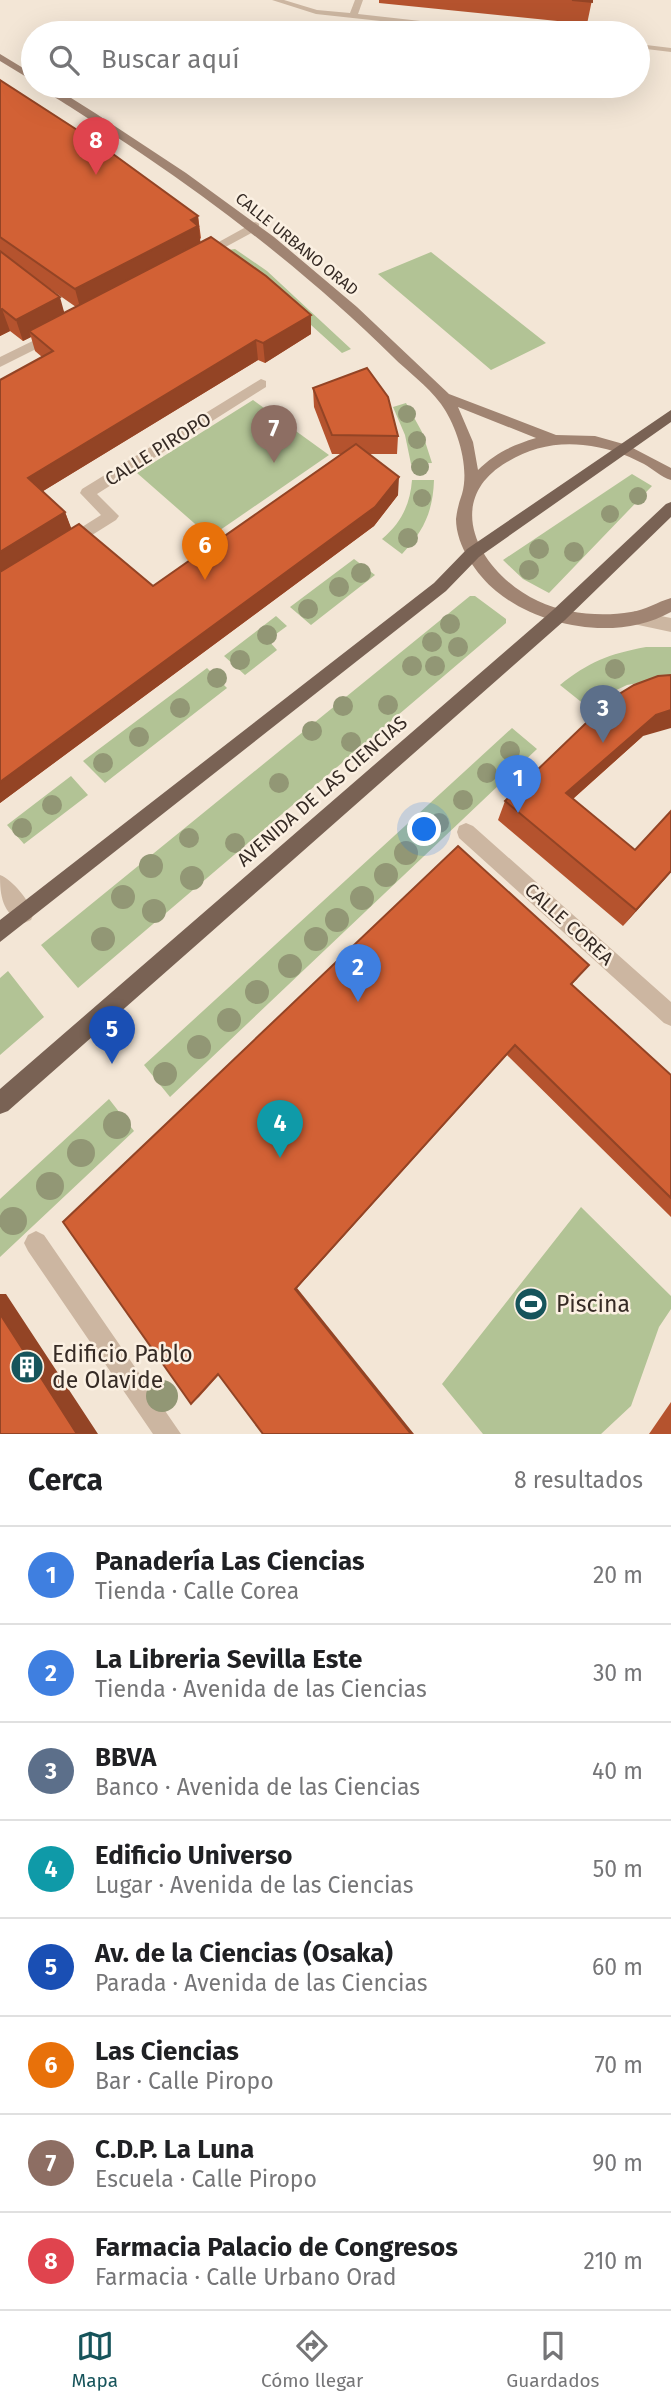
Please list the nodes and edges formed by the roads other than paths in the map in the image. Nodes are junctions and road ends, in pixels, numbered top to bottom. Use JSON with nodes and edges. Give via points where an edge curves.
{"nodes":[{"id":1,"x":276,"y":0,"type":"edge"},
{"id":2,"x":359,"y":0,"type":"edge"},
{"id":3,"x":353,"y":17,"type":"junction"},
{"id":4,"x":392,"y":21,"type":"edge"},
{"id":5,"x":650,"y":47,"type":"edge"},
{"id":6,"x":671,"y":50,"type":"edge"},
{"id":7,"x":0,"y":57,"type":"edge"},
{"id":8,"x":21,"y":70,"type":"edge"},
{"id":9,"x":63,"y":98,"type":"edge"},
{"id":10,"x":255,"y":226,"type":"junction"},
{"id":11,"x":193,"y":260,"type":"edge"},
{"id":12,"x":69,"y":326,"type":"edge"},
{"id":13,"x":0,"y":363,"type":"edge"},
{"id":14,"x":261,"y":384,"type":"dead end"},
{"id":15,"x":445,"y":398,"type":"junction"},
{"id":16,"x":665,"y":420,"type":"edge"},
{"id":17,"x":565,"y":439,"type":"junction"},
{"id":18,"x":623,"y":448,"type":"junction"},
{"id":19,"x":671,"y":475,"type":"edge"},
{"id":20,"x":470,"y":489,"type":"junction"},
{"id":21,"x":671,"y":508,"type":"edge"},
{"id":22,"x":55,"y":551,"type":"edge"},
{"id":23,"x":473,"y":553,"type":"junction"},
{"id":24,"x":671,"y":604,"type":"edge"},
{"id":25,"x":559,"y":615,"type":"junction"},
{"id":26,"x":635,"y":618,"type":"junction"},
{"id":27,"x":671,"y":625,"type":"edge"},
{"id":28,"x":466,"y":832,"type":"dead end"},
{"id":29,"x":0,"y":884,"type":"edge"},
{"id":30,"x":24,"y":913,"type":"junction"},
{"id":31,"x":0,"y":932,"type":"edge"},
{"id":32,"x":671,"y":1016,"type":"edge"},
{"id":33,"x":0,"y":1103,"type":"edge"},
{"id":34,"x":36,"y":1243,"type":"dead end"},
{"id":35,"x":168,"y":1434,"type":"edge"}],
"edges":[{"from":1,"to":3,"type":"lane"},
{"from":2,"to":3,"type":"lane"},
{"from":3,"to":4,"type":"lane"},
{"from":5,"to":6,"type":"lane"},
{"from":7,"to":8,"type":"street"},
{"from":9,"to":10,"type":"street","name":"CALLE URBANO ORAD"},
{"from":10,"to":11,"type":"street"},
{"from":10,"to":15,"type":"street","name":"CALLE URBANO ORAD","via":[[358,313]]},
{"from":12,"to":13,"type":"street"},
{"from":14,"to":22,"type":"street","name":"CALLE PIROPO","via":[[87,493],[111,516]]},
{"from":15,"to":17,"type":"street","via":[[525,432]]},
{"from":15,"to":20,"type":"street","via":[[467,446]]},
{"from":16,"to":18,"type":"main road"},
{"from":17,"to":18,"type":"street"},
{"from":17,"to":20,"type":"street","via":[[507,453],[489,465]]},
{"from":18,"to":19,"type":"street"},
{"from":18,"to":23,"type":"main road"},
{"from":20,"to":23,"type":"street","via":[[464,516]]},
{"from":21,"to":25,"type":"main road","name":"AVENIDA DE LAS CIENCIAS"},
{"from":23,"to":25,"type":"street","via":[[507,591]]},
{"from":23,"to":30,"type":"main road","via":[[440,587]]},
{"from":24,"to":26,"type":"street"},
{"from":25,"to":26,"type":"street","via":[[597,621]]},
{"from":25,"to":33,"type":"main road","name":"AVENIDA DE LAS CIENCIAS"},
{"from":26,"to":27,"type":"street"},
{"from":28,"to":32,"type":"street","name":"CALLE COREA"},
{"from":29,"to":30,"type":"street"},
{"from":30,"to":31,"type":"main road"},
{"from":34,"to":35,"type":"street"}]}
